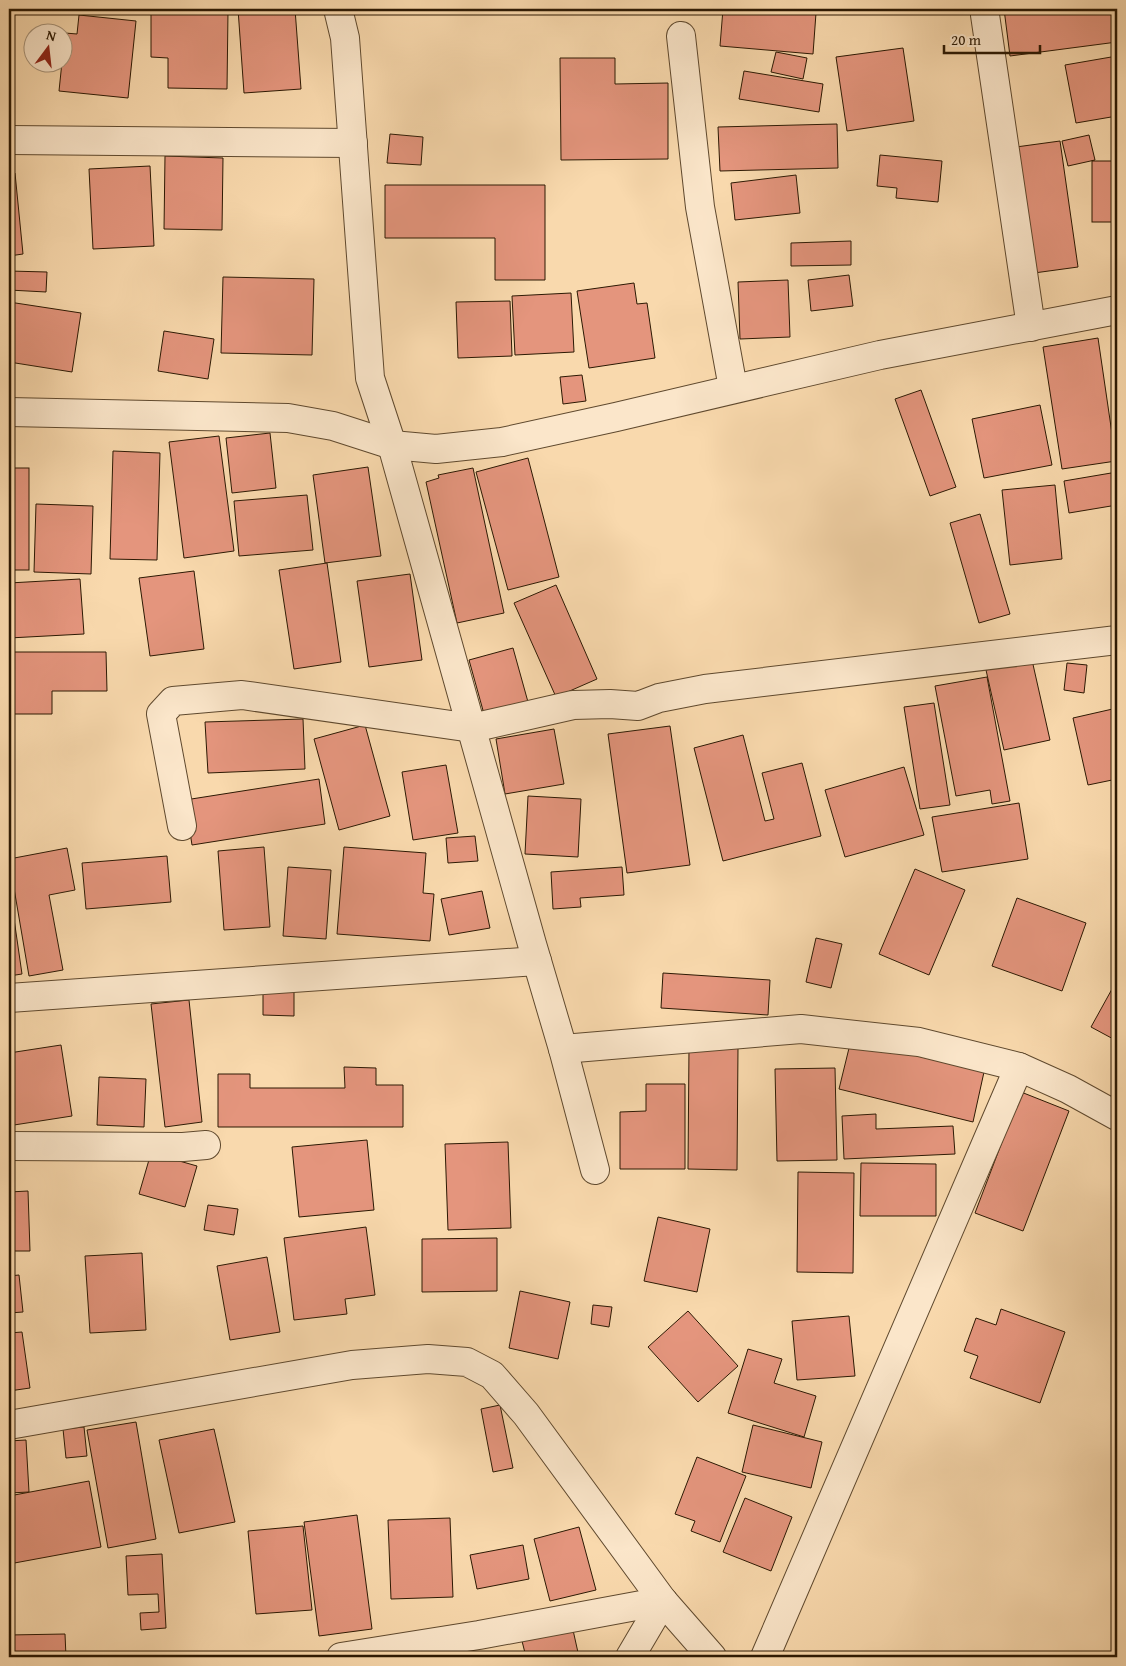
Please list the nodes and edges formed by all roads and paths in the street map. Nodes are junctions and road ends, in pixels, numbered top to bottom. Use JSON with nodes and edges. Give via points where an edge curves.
{"nodes":[{"id":1,"x":338,"y":9,"type":"edge"},
{"id":2,"x":985,"y":15,"type":"dead end"},
{"id":3,"x":681,"y":36,"type":"dead end"},
{"id":4,"x":9,"y":140,"type":"edge"},
{"id":5,"x":353,"y":143,"type":"junction"},
{"id":6,"x":1117,"y":310,"type":"edge"},
{"id":7,"x":1031,"y":326,"type":"junction"},
{"id":8,"x":733,"y":388,"type":"junction"},
{"id":9,"x":9,"y":412,"type":"edge"},
{"id":10,"x":392,"y":445,"type":"junction"},
{"id":11,"x":1117,"y":640,"type":"edge"},
{"id":12,"x":472,"y":728,"type":"junction"},
{"id":13,"x":182,"y":826,"type":"dead end"},
{"id":14,"x":537,"y":961,"type":"junction"},
{"id":15,"x":9,"y":998,"type":"edge"},
{"id":16,"x":564,"y":1049,"type":"junction"},
{"id":17,"x":1019,"y":1067,"type":"junction"},
{"id":18,"x":1117,"y":1116,"type":"edge"},
{"id":19,"x":206,"y":1144,"type":"dead end"},
{"id":20,"x":9,"y":1146,"type":"edge"},
{"id":21,"x":595,"y":1170,"type":"dead end"},
{"id":22,"x":9,"y":1425,"type":"edge"},
{"id":23,"x":663,"y":1601,"type":"junction"},
{"id":24,"x":341,"y":1657,"type":"edge"},
{"id":25,"x":630,"y":1657,"type":"edge"},
{"id":26,"x":712,"y":1657,"type":"edge"},
{"id":27,"x":766,"y":1657,"type":"edge"}],
"edges":[{"from":1,"to":5,"type":"street","via":[[345,38]]},
{"from":2,"to":7,"type":"street"},
{"from":3,"to":8,"type":"street","via":[[700,207]]},
{"from":4,"to":5,"type":"street"},
{"from":5,"to":10,"type":"street","via":[[370,378]]},
{"from":6,"to":7,"type":"street"},
{"from":7,"to":8,"type":"street"},
{"from":8,"to":10,"type":"street","via":[[502,442],[436,449]]},
{"from":9,"to":10,"type":"street","via":[[288,418],[333,426]]},
{"from":10,"to":12,"type":"street"},
{"from":11,"to":12,"type":"street","via":[[705,689],[659,698],[638,706],[573,705]]},
{"from":12,"to":13,"type":"street","via":[[242,695],[173,701],[161,714]]},
{"from":12,"to":14,"type":"street"},
{"from":14,"to":15,"type":"street"},
{"from":14,"to":16,"type":"street"},
{"from":16,"to":17,"type":"street","via":[[801,1029],[919,1042]]},
{"from":16,"to":21,"type":"street"},
{"from":17,"to":18,"type":"street"},
{"from":17,"to":27,"type":"street"},
{"from":19,"to":20,"type":"street","via":[[183,1147]]},
{"from":22,"to":23,"type":"street","via":[[352,1364],[428,1359],[467,1362],[492,1375],[526,1414]]},
{"from":23,"to":24,"type":"street"},
{"from":23,"to":25,"type":"street"},
{"from":23,"to":26,"type":"street"}]}
